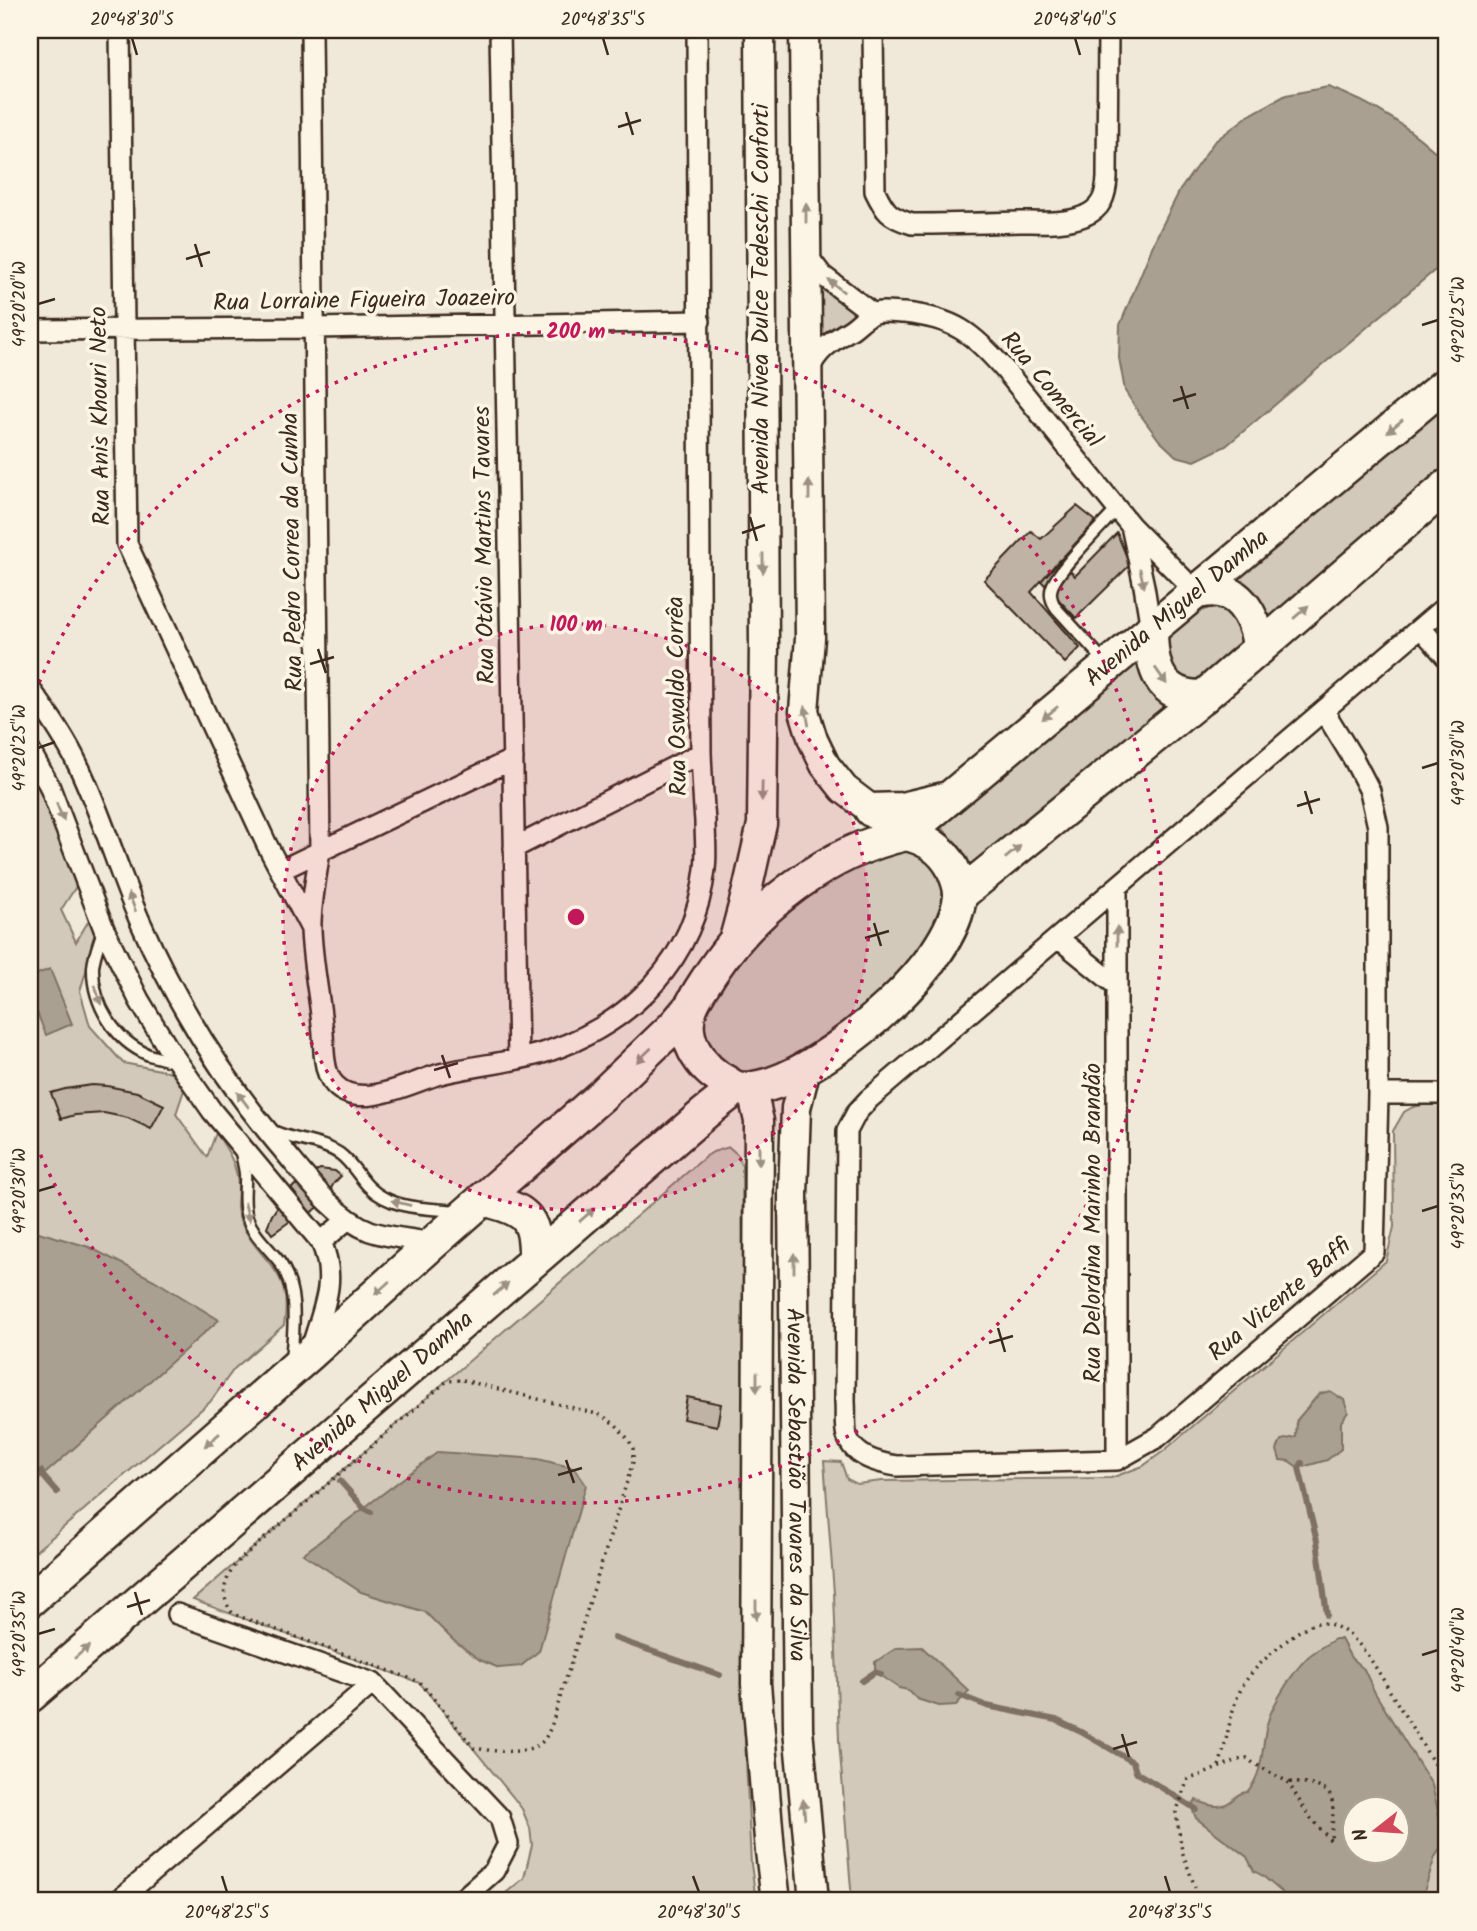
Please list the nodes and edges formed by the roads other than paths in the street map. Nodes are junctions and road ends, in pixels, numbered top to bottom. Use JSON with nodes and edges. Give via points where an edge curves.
{"nodes":[{"id":1,"x":120,"y":30,"type":"edge"},
{"id":2,"x":311,"y":30,"type":"edge"},
{"id":3,"x":500,"y":30,"type":"edge"},
{"id":4,"x":696,"y":30,"type":"edge"},
{"id":5,"x":760,"y":30,"type":"edge"},
{"id":6,"x":804,"y":30,"type":"edge"},
{"id":7,"x":873,"y":30,"type":"edge"},
{"id":8,"x":1108,"y":30,"type":"edge"},
{"id":9,"x":806,"y":254,"type":"junction"},
{"id":10,"x":872,"y":313,"type":"junction"},
{"id":11,"x":700,"y":321,"type":"junction"},
{"id":12,"x":506,"y":324,"type":"junction"},
{"id":13,"x":315,"y":328,"type":"junction"},
{"id":14,"x":124,"y":329,"type":"junction"},
{"id":15,"x":30,"y":330,"type":"edge"},
{"id":16,"x":808,"y":372,"type":"junction"},
{"id":17,"x":1447,"y":383,"type":"edge"},
{"id":18,"x":1447,"y":486,"type":"edge"},
{"id":19,"x":1117,"y":509,"type":"junction"},
{"id":20,"x":1130,"y":526,"type":"junction"},
{"id":21,"x":1196,"y":592,"type":"junction"},
{"id":22,"x":1447,"y":605,"type":"edge"},
{"id":23,"x":1421,"y":628,"type":"junction"},
{"id":24,"x":1151,"y":629,"type":"junction"},
{"id":25,"x":1259,"y":649,"type":"junction"},
{"id":26,"x":1447,"y":658,"type":"edge"},
{"id":27,"x":1108,"y":665,"type":"junction"},
{"id":28,"x":30,"y":690,"type":"edge"},
{"id":29,"x":1203,"y":697,"type":"junction"},
{"id":30,"x":1324,"y":711,"type":"junction"},
{"id":31,"x":30,"y":751,"type":"edge"},
{"id":32,"x":701,"y":752,"type":"junction"},
{"id":33,"x":513,"y":759,"type":"junction"},
{"id":34,"x":948,"y":798,"type":"junction"},
{"id":35,"x":871,"y":810,"type":"junction"},
{"id":36,"x":902,"y":835,"type":"junction"},
{"id":37,"x":514,"y":848,"type":"junction"},
{"id":38,"x":320,"y":850,"type":"junction"},
{"id":39,"x":281,"y":870,"type":"junction"},
{"id":40,"x":1117,"y":887,"type":"junction"},
{"id":41,"x":960,"y":895,"type":"junction"},
{"id":42,"x":310,"y":927,"type":"junction"},
{"id":43,"x":104,"y":929,"type":"junction"},
{"id":44,"x":1058,"y":938,"type":"junction"},
{"id":45,"x":733,"y":943,"type":"junction"},
{"id":46,"x":170,"y":984,"type":"junction"},
{"id":47,"x":1117,"y":986,"type":"junction"},
{"id":48,"x":139,"y":1000,"type":"junction"},
{"id":49,"x":691,"y":1006,"type":"junction"},
{"id":50,"x":518,"y":1059,"type":"junction"},
{"id":51,"x":178,"y":1063,"type":"junction"},
{"id":52,"x":806,"y":1068,"type":"junction"},
{"id":53,"x":328,"y":1073,"type":"joint"},
{"id":54,"x":744,"y":1088,"type":"junction"},
{"id":55,"x":1378,"y":1094,"type":"junction"},
{"id":56,"x":1447,"y":1094,"type":"edge"},
{"id":57,"x":263,"y":1126,"type":"junction"},
{"id":58,"x":239,"y":1145,"type":"junction"},
{"id":59,"x":476,"y":1206,"type":"junction"},
{"id":60,"x":348,"y":1219,"type":"junction"},
{"id":61,"x":321,"y":1242,"type":"junction"},
{"id":62,"x":433,"y":1243,"type":"junction"},
{"id":63,"x":536,"y":1259,"type":"junction"},
{"id":64,"x":300,"y":1362,"type":"junction"},
{"id":65,"x":1117,"y":1460,"type":"junction"},
{"id":66,"x":30,"y":1600,"type":"edge"},
{"id":67,"x":177,"y":1614,"type":"dead end"},
{"id":68,"x":373,"y":1683,"type":"junction"},
{"id":69,"x":30,"y":1696,"type":"edge"},
{"id":70,"x":809,"y":1857,"type":"junction"},
{"id":71,"x":771,"y":1861,"type":"junction"},
{"id":72,"x":118,"y":1901,"type":"edge"},
{"id":73,"x":460,"y":1901,"type":"edge"},
{"id":74,"x":776,"y":1901,"type":"edge"},
{"id":75,"x":814,"y":1901,"type":"edge"}],
"edges":[{"from":1,"to":14,"type":"street","name":"Rua Anis Khouri Neto"},
{"from":2,"to":13,"type":"street","name":"Rua Pedro Correa da Cunha"},
{"from":3,"to":12,"type":"street","name":"Rua Otávio Martins Tavares"},
{"from":4,"to":11,"type":"street","name":"Rua Oswaldo Corrêa"},
{"from":5,"to":45,"type":"main road","name":"Avenida Nívea Dulce Tedeschi Conforti","one_way":true,"via":[[762,824]]},
{"from":9,"to":6,"type":"main road","name":"Avenida Nívea Dulce Tedeschi Conforti","one_way":true},
{"from":7,"to":8,"type":"street","via":[[875,191],[894,218],[912,224],[1048,222],[1086,216],[1099,206],[1106,195],[1107,178]]},
{"from":10,"to":9,"type":"street","one_way":true,"via":[[822,275]]},
{"from":9,"to":16,"type":"main road","name":"Avenida Nívea Dulce Tedeschi Conforti"},
{"from":10,"to":16,"type":"street","via":[[825,347]]},
{"from":10,"to":19,"type":"street","name":"Rua Comercial","via":[[936,319],[983,345]]},
{"from":11,"to":12,"type":"street","name":"Rua Lorraine Figueira Joazeiro"},
{"from":11,"to":32,"type":"street","name":"Rua Oswaldo Corrêa"},
{"from":12,"to":13,"type":"street","name":"Rua Lorraine Figueira Joazeiro"},
{"from":12,"to":33,"type":"street","name":"Rua Otávio Martins Tavares"},
{"from":13,"to":14,"type":"street","name":"Rua Lorraine Figueira Joazeiro"},
{"from":13,"to":38,"type":"street","name":"Rua Pedro Correa da Cunha"},
{"from":14,"to":15,"type":"street","name":"Rua Lorraine Figueira Joazeiro"},
{"from":14,"to":39,"type":"street","name":"Rua Anis Khouri Neto","via":[[127,544]]},
{"from":35,"to":16,"type":"main road","name":"Avenida Nívea Dulce Tedeschi Conforti","one_way":true,"via":[[844,789],[825,765],[804,711],[810,638]]},
{"from":17,"to":21,"type":"main road","name":"Avenida Miguel Damha","one_way":true},
{"from":25,"to":18,"type":"main road","one_way":true},
{"from":19,"to":20,"type":"street","name":"Rua Comercial"},
{"from":19,"to":27,"type":"lane","via":[[1050,591],[1056,608]]},
{"from":20,"to":21,"type":"street","name":"Rua Comercial"},
{"from":20,"to":24,"type":"street","name":"Rua Comercial","one_way":true},
{"from":21,"to":24,"type":"main road","name":"Avenida Miguel Damha"},
{"from":21,"to":25,"type":"main road","via":[[1221,590],[1238,601],[1252,617]]},
{"from":22,"to":23,"type":"street"},
{"from":23,"to":26,"type":"street"},
{"from":23,"to":30,"type":"street"},
{"from":24,"to":27,"type":"main road","name":"Avenida Miguel Damha"},
{"from":24,"to":29,"type":"main road","one_way":true,"via":[[1152,660],[1162,680],[1176,692]]},
{"from":25,"to":29,"type":"main road"},
{"from":27,"to":34,"type":"main road","name":"Avenida Miguel Damha","one_way":true},
{"from":46,"to":28,"type":"street","one_way":true,"via":[[138,918],[78,765]]},
{"from":41,"to":29,"type":"main road","one_way":true},
{"from":30,"to":40,"type":"street"},
{"from":30,"to":55,"type":"street","name":"Rua Vicente Baffi","via":[[1370,791],[1378,827]]},
{"from":31,"to":43,"type":"street","one_way":true,"via":[[49,785]]},
{"from":32,"to":37,"type":"street"},
{"from":32,"to":50,"type":"street","name":"Rua Oswaldo Corrêa","via":[[706,867],[695,915],[670,965],[636,1003],[592,1034]]},
{"from":33,"to":37,"type":"street","name":"Rua Otávio Martins Tavares"},
{"from":33,"to":38,"type":"street"},
{"from":34,"to":35,"type":"main road","via":[[902,809]]},
{"from":34,"to":36,"type":"main road","name":"Avenida Miguel Damha"},
{"from":35,"to":36,"type":"main road","name":"Avenida Nívea Dulce Tedeschi Conforti"},
{"from":36,"to":41,"type":"main road","via":[[920,837],[937,848],[957,877]]},
{"from":36,"to":45,"type":"main road","via":[[848,854],[809,876]]},
{"from":37,"to":50,"type":"street","name":"Rua Otávio Martins Tavares"},
{"from":38,"to":39,"type":"street"},
{"from":38,"to":42,"type":"street","name":"Rua Pedro Correa da Cunha"},
{"from":39,"to":42,"type":"street","name":"Rua Anis Khouri Neto"},
{"from":40,"to":44,"type":"street"},
{"from":47,"to":40,"type":"street","name":"Rua Delordina Marinho Brandão","one_way":true},
{"from":41,"to":52,"type":"main road","via":[[953,922],[910,984],[880,1015]]},
{"from":42,"to":53,"type":"street","name":"Rua Pedro Correa da Cunha"},
{"from":43,"to":48,"type":"street"},
{"from":43,"to":51,"type":"lane","one_way":true,"via":[[93,965],[94,987],[103,1013],[134,1047]]},
{"from":44,"to":47,"type":"street"},
{"from":44,"to":65,"type":"street","name":"Rua Vicente Baffi","via":[[869,1099],[847,1130],[848,1436],[858,1452],[897,1466]]},
{"from":45,"to":49,"type":"main road"},
{"from":46,"to":48,"type":"street","via":[[162,998]]},
{"from":57,"to":46,"type":"street","one_way":true,"via":[[225,1076]]},
{"from":47,"to":65,"type":"street","name":"Rua Delordina Marinho Brandão"},
{"from":48,"to":51,"type":"street"},
{"from":49,"to":54,"type":"main road","via":[[688,1028],[701,1062],[714,1076]]},
{"from":49,"to":59,"type":"main road","one_way":true,"via":[[603,1096]]},
{"from":50,"to":53,"type":"street","name":"Rua Oswaldo Corrêa","via":[[361,1097],[340,1090]]},
{"from":51,"to":58,"type":"street"},
{"from":52,"to":54,"type":"main road","via":[[782,1080]]},
{"from":70,"to":52,"type":"main road","name":"Avenida Sebastião Tavares da Silva","one_way":true,"via":[[798,1729],[793,1208],[796,1108]]},
{"from":63,"to":54,"type":"main road","name":"Avenida Miguel Damha","one_way":true,"via":[[705,1113]]},
{"from":54,"to":71,"type":"main road","name":"Avenida Sebastião Tavares da Silva","one_way":true,"via":[[759,1121],[756,1684]]},
{"from":55,"to":56,"type":"street"},
{"from":55,"to":65,"type":"street","name":"Rua Vicente Baffi","via":[[1374,1252],[1158,1437]]},
{"from":57,"to":58,"type":"street"},
{"from":59,"to":57,"type":"lane","one_way":true,"via":[[419,1207],[384,1199],[341,1154]]},
{"from":57,"to":60,"type":"street"},
{"from":58,"to":61,"type":"street"},
{"from":58,"to":64,"type":"lane","one_way":true,"via":[[246,1215],[289,1278]]},
{"from":59,"to":62,"type":"main road"},
{"from":59,"to":63,"type":"main road","via":[[510,1206],[522,1213],[536,1238]]},
{"from":60,"to":61,"type":"street"},
{"from":60,"to":62,"type":"street","via":[[388,1236]]},
{"from":61,"to":64,"type":"street","via":[[330,1270],[329,1288]]},
{"from":62,"to":64,"type":"main road","one_way":true},
{"from":69,"to":63,"type":"main road","name":"Avenida Miguel Damha","one_way":true},
{"from":64,"to":66,"type":"main road","one_way":true},
{"from":67,"to":68,"type":"street"},
{"from":68,"to":72,"type":"street"},
{"from":68,"to":73,"type":"street","via":[[499,1818],[509,1844],[494,1871]]},
{"from":70,"to":71,"type":"main road","via":[[781,1855]]},
{"from":70,"to":75,"type":"main road","name":"Avenida Sebastião Tavares da Silva"},
{"from":71,"to":74,"type":"main road","name":"Avenida Sebastião Tavares da Silva"}]}
